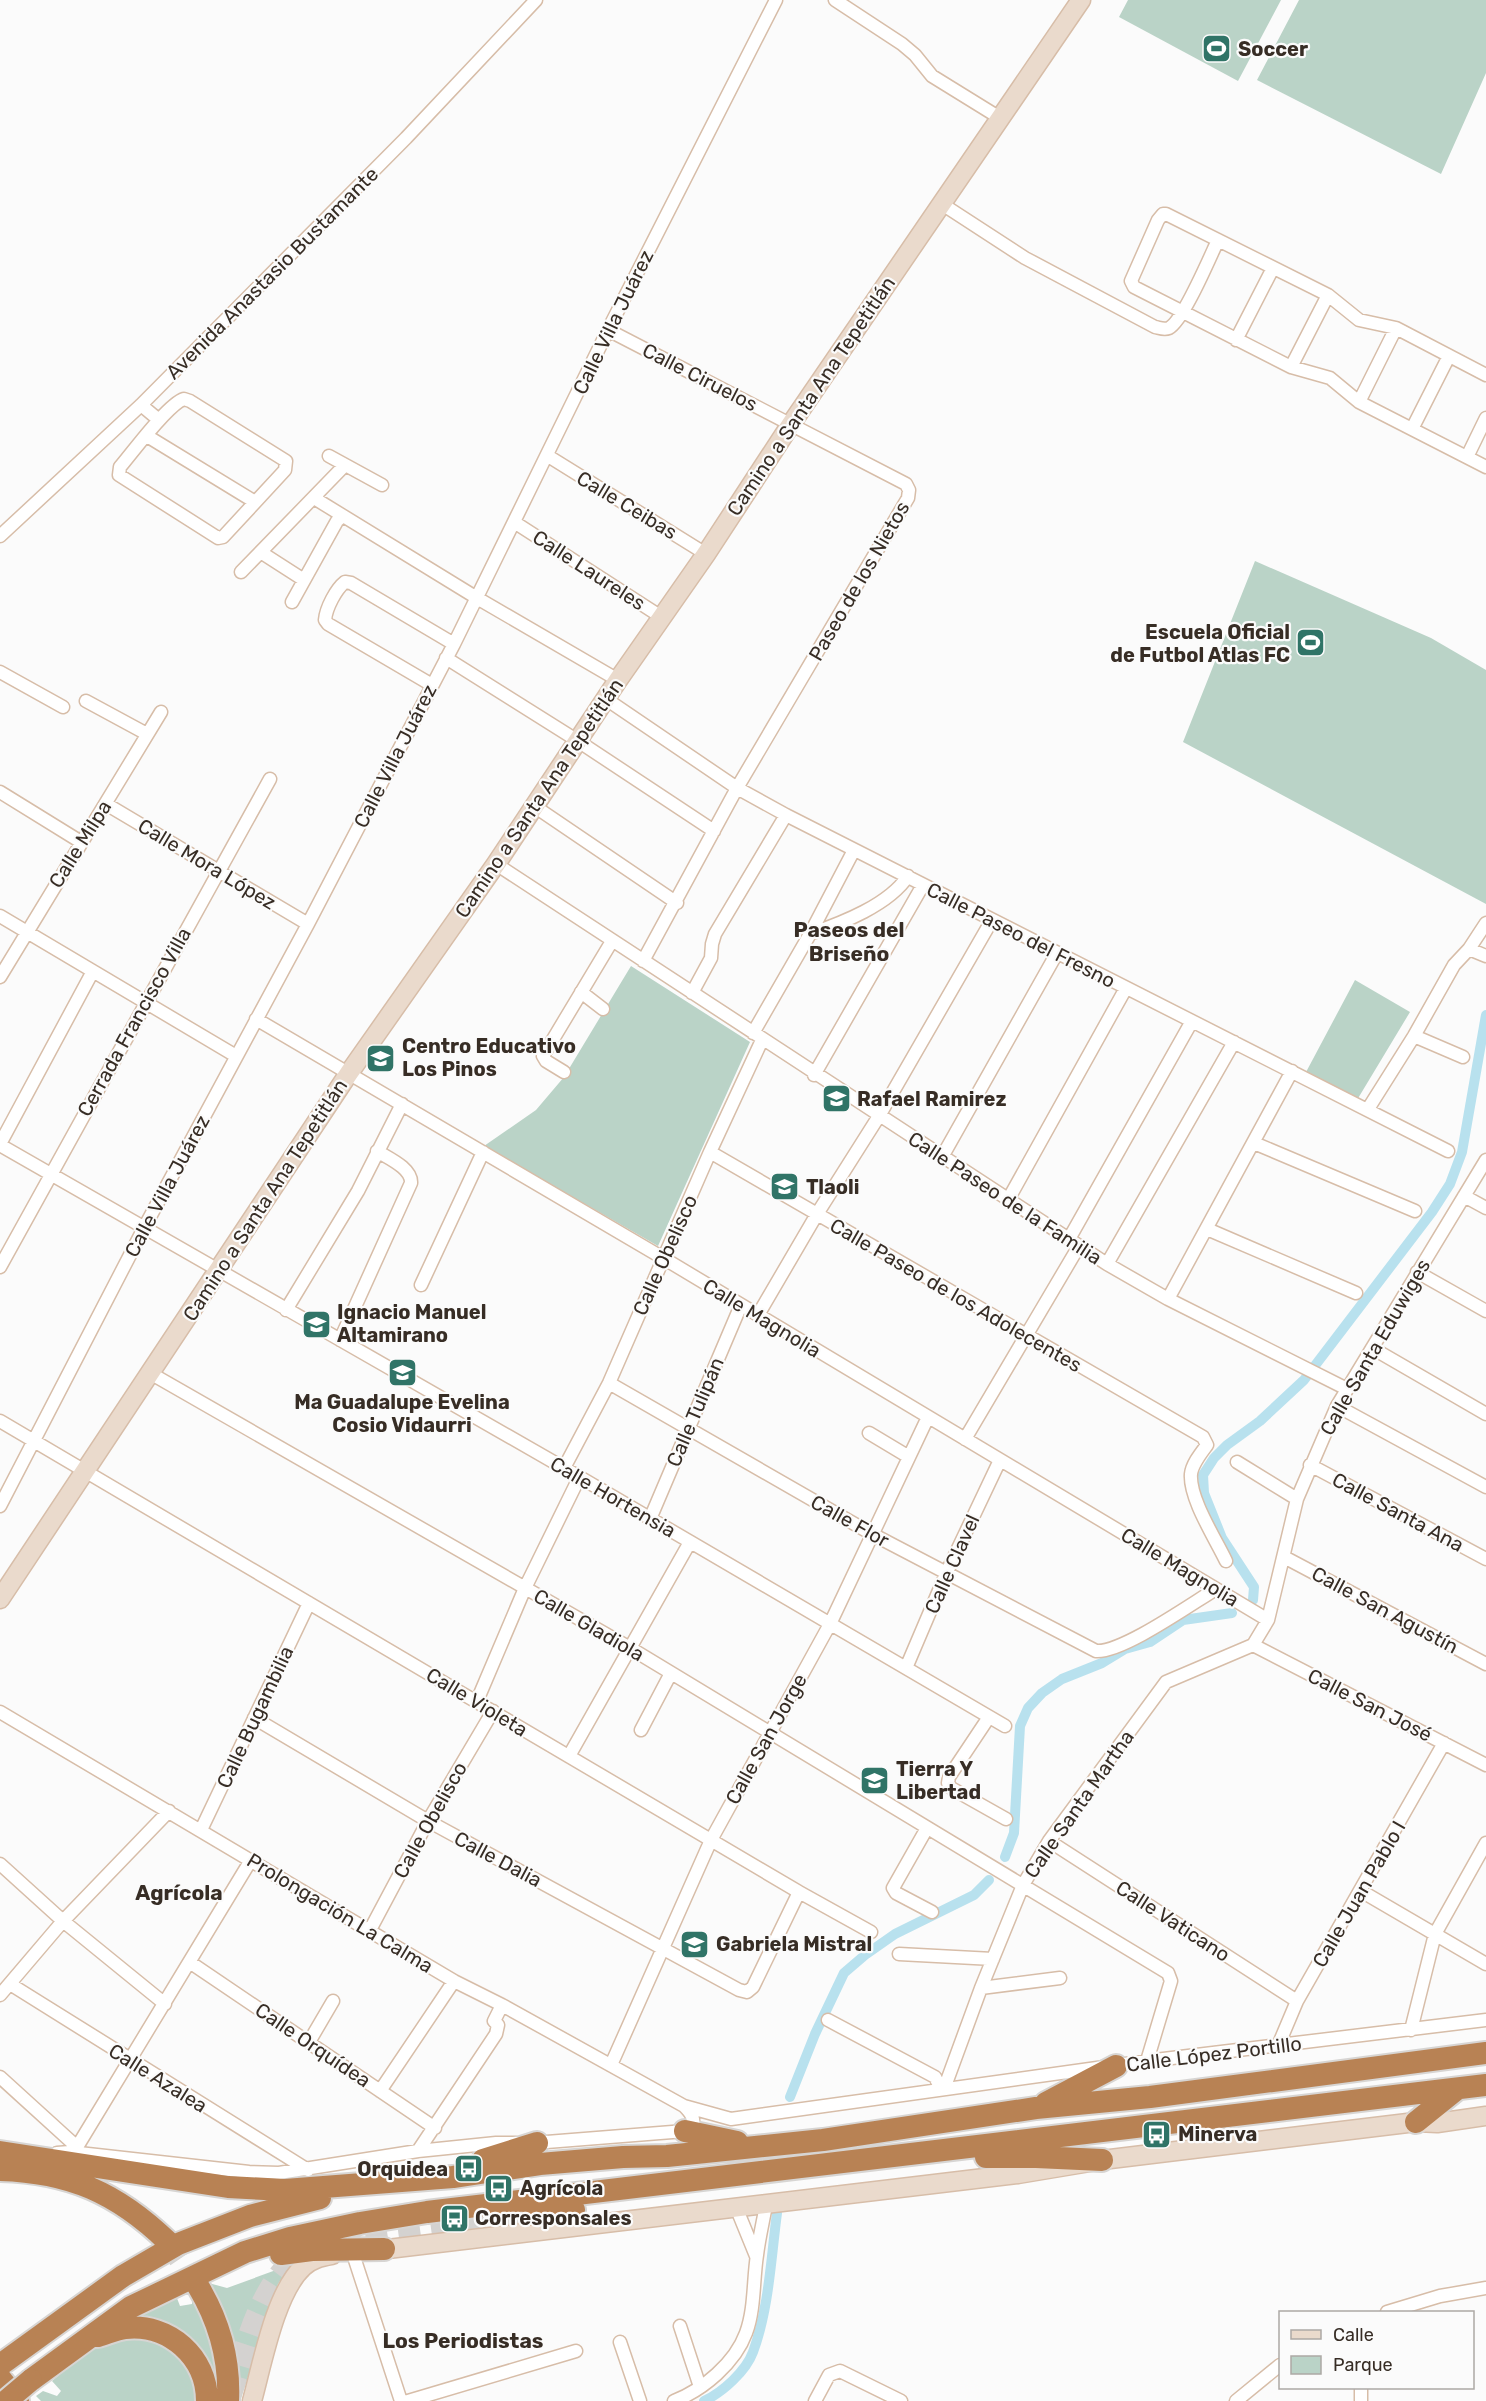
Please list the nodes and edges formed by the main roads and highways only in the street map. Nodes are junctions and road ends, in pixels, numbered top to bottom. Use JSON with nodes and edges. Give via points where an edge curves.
{"nodes":[{"id":1,"x":1486,"y":2053,"type":"edge"},
{"id":2,"x":1116,"y":2066,"type":"road end"},
{"id":3,"x":1486,"y":2085,"type":"edge"},
{"id":4,"x":1457,"y":2089,"type":"junction"},
{"id":5,"x":1036,"y":2108,"type":"junction"},
{"id":6,"x":1416,"y":2122,"type":"road end"},
{"id":7,"x":1135,"y":2126,"type":"junction"},
{"id":8,"x":689,"y":2129,"type":"road end"},
{"id":9,"x":537,"y":2143,"type":"road end"},
{"id":10,"x":756,"y":2146,"type":"junction"},
{"id":11,"x":0,"y":2152,"type":"edge"},
{"id":12,"x":975,"y":2157,"type":"junction"},
{"id":13,"x":1102,"y":2160,"type":"road end"},
{"id":14,"x":0,"y":2169,"type":"edge"},
{"id":15,"x":417,"y":2180,"type":"junction"},
{"id":16,"x":534,"y":2215,"type":"tunnel mouth"},
{"id":17,"x":167,"y":2241,"type":"tunnel mouth"},
{"id":18,"x":384,"y":2249,"type":"road end"},
{"id":19,"x":222,"y":2262,"type":"junction"},
{"id":20,"x":198,"y":2286,"type":"tunnel mouth"},
{"id":21,"x":84,"y":2339,"type":"junction"},
{"id":22,"x":6,"y":2360,"type":"edge"},
{"id":23,"x":0,"y":2378,"type":"edge"},
{"id":24,"x":13,"y":2400,"type":"edge"},
{"id":25,"x":207,"y":2401,"type":"edge"},
{"id":26,"x":228,"y":2401,"type":"edge"}],
"edges":[{"from":1,"to":5,"type":"highway"},
{"from":2,"to":5,"type":"highway"},
{"from":3,"to":4,"type":"highway"},
{"from":4,"to":6,"type":"highway"},
{"from":4,"to":7,"type":"highway"},
{"from":5,"to":10,"type":"highway","via":[[823,2140]]},
{"from":7,"to":12,"type":"highway","via":[[1103,2138]]},
{"from":7,"to":19,"type":"highway","via":[[427,2212],[290,2238]]},
{"from":8,"to":10,"type":"highway"},
{"from":9,"to":15,"type":"highway","via":[[437,2170]]},
{"from":10,"to":15,"type":"highway","via":[[667,2157],[540,2164]]},
{"from":11,"to":15,"type":"highway","via":[[228,2187],[285,2190]]},
{"from":12,"to":13,"type":"highway"},
{"from":12,"to":16,"type":"highway"},
{"from":14,"to":17,"type":"highway","via":[[82,2183],[135,2212]]},
{"from":15,"to":22,"type":"highway","via":[[250,2216],[178,2244],[123,2276]]},
{"from":18,"to":19,"type":"highway","via":[[312,2250]]},
{"from":19,"to":21,"type":"highway","via":[[130,2307]]},
{"from":20,"to":26,"type":"highway","via":[[215,2319],[223,2348]]},
{"from":21,"to":24,"type":"highway","bridge":true,"via":[[31,2380]]},
{"from":21,"to":25,"type":"highway","via":[[123,2328],[165,2334],[187,2349],[197,2364]]},
{"from":23,"to":24,"type":"highway"}]}
